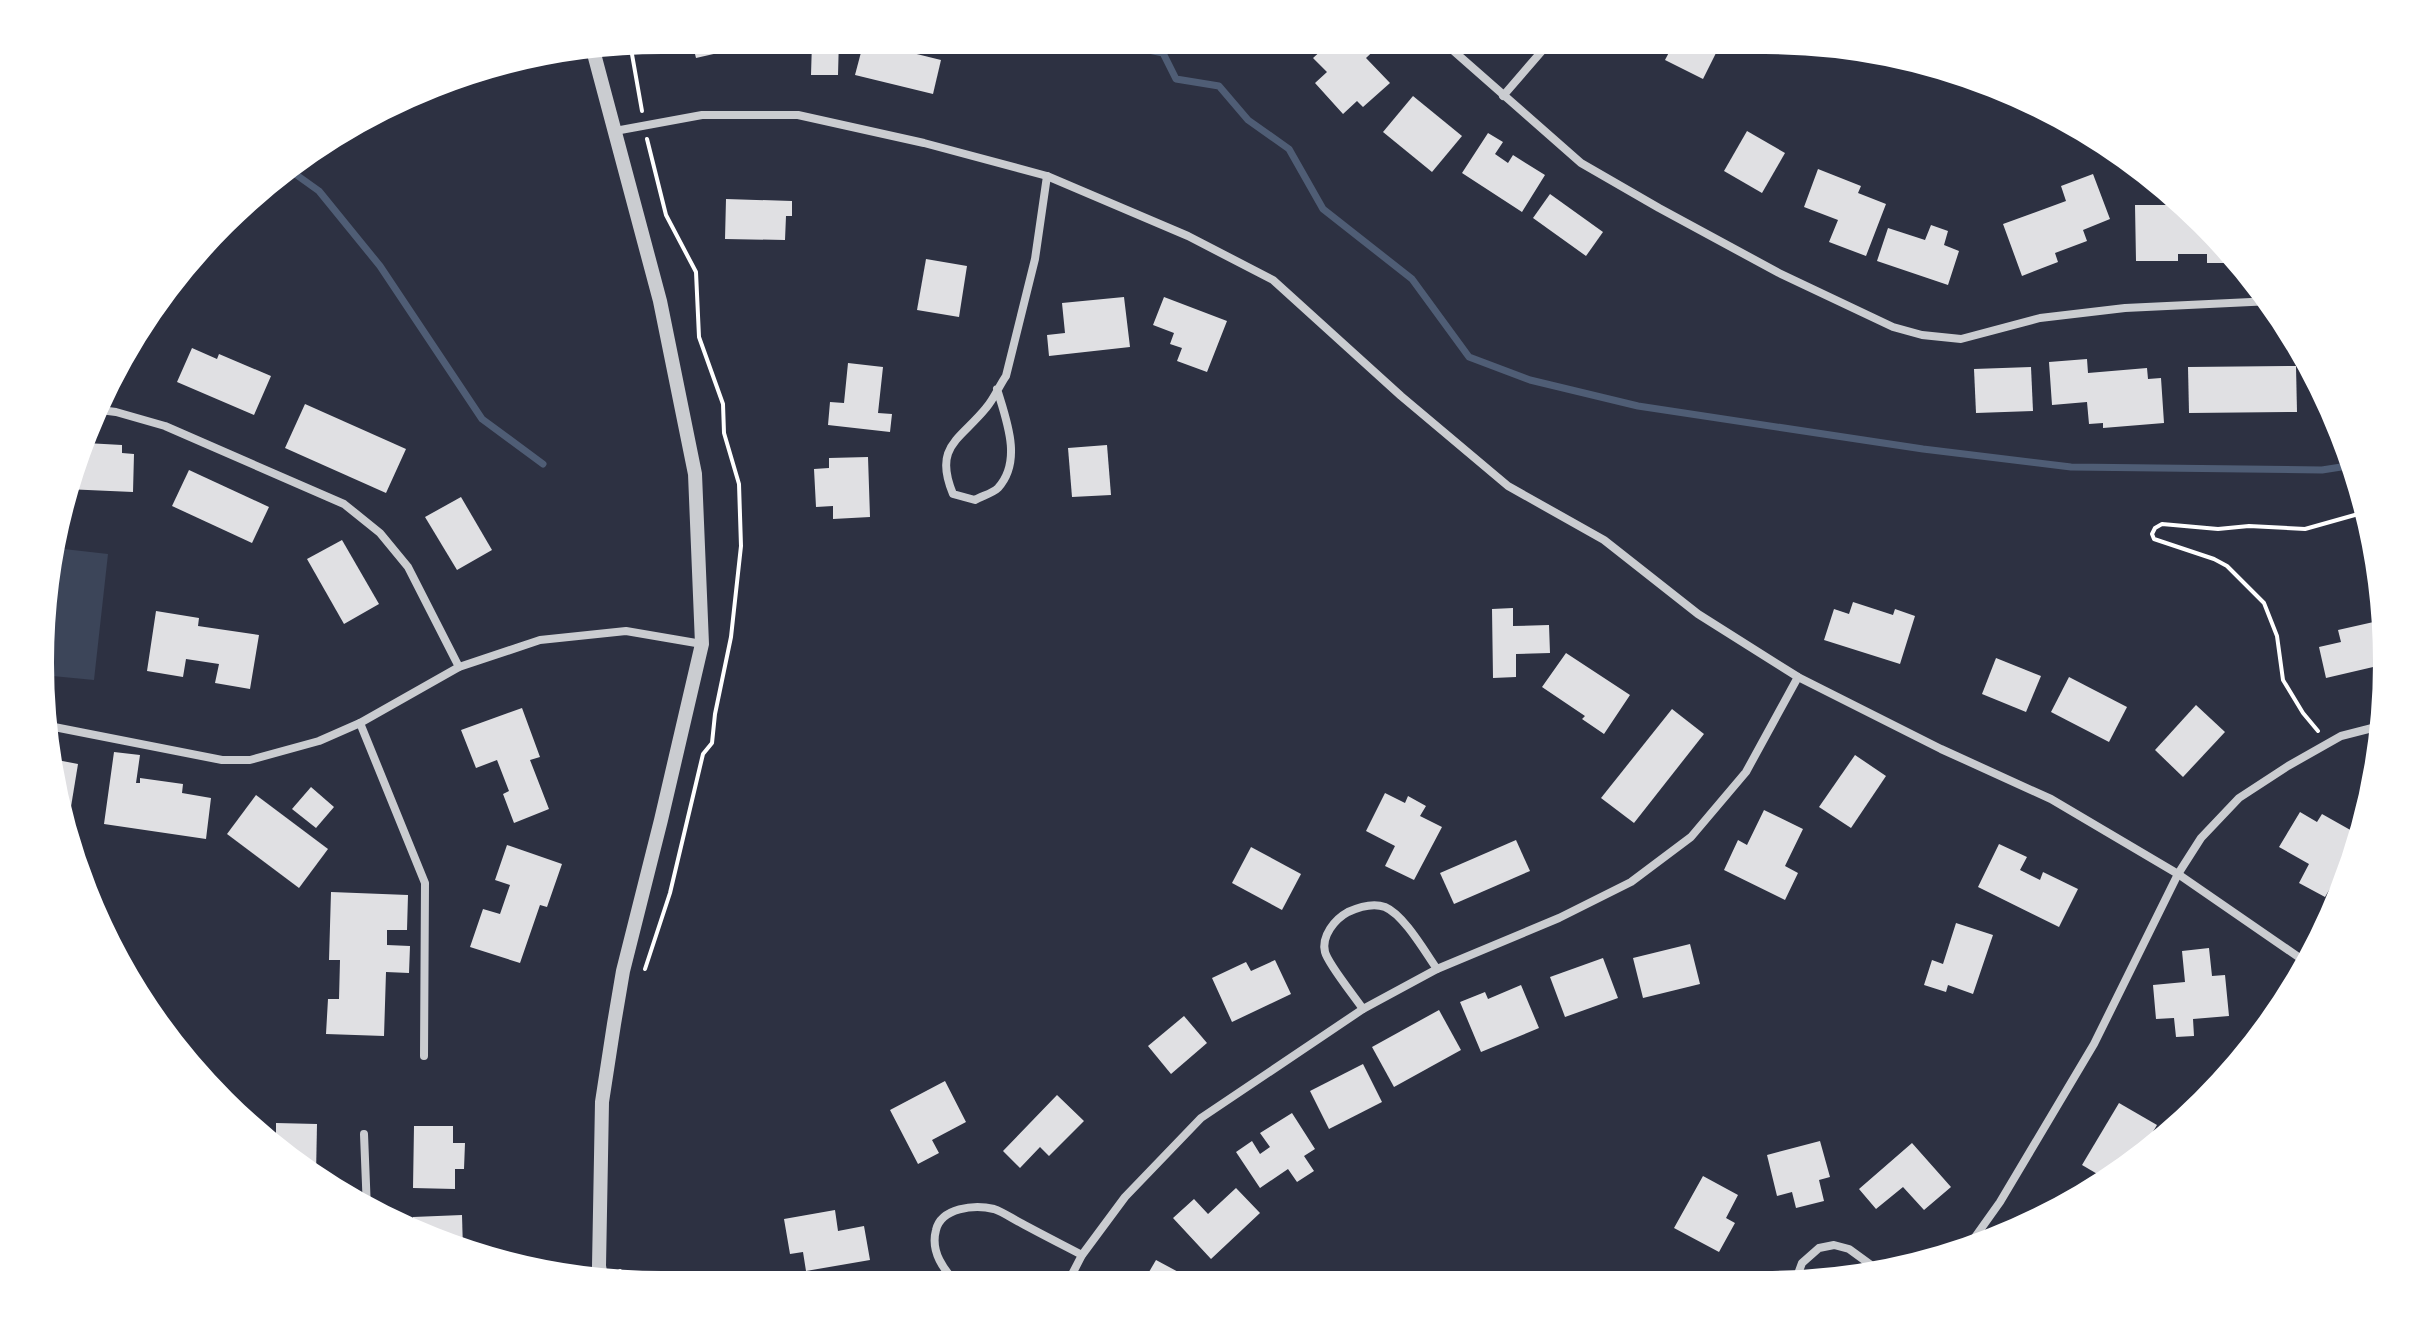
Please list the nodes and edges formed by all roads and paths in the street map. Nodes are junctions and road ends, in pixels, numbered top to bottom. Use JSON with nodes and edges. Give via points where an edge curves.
{"nodes":[{"id":1,"x":1454,"y":52,"type":"edge"},
{"id":2,"x":1540,"y":52,"type":"edge"},
{"id":3,"x":632,"y":53,"type":"edge"},
{"id":4,"x":595,"y":56,"type":"edge"},
{"id":5,"x":1503,"y":96,"type":"junction"},
{"id":6,"x":642,"y":106,"type":"dead end"},
{"id":7,"x":615,"y":131,"type":"junction"},
{"id":8,"x":1047,"y":176,"type":"junction"},
{"id":9,"x":2257,"y":302,"type":"edge"},
{"id":10,"x":997,"y":389,"type":"junction"},
{"id":11,"x":106,"y":411,"type":"edge"},
{"id":12,"x":2356,"y":515,"type":"edge"},
{"id":13,"x":702,"y":644,"type":"junction"},
{"id":14,"x":459,"y":667,"type":"junction"},
{"id":15,"x":1798,"y":677,"type":"junction"},
{"id":16,"x":360,"y":723,"type":"junction"},
{"id":17,"x":56,"y":727,"type":"edge"},
{"id":18,"x":2371,"y":728,"type":"edge"},
{"id":19,"x":2325,"y":733,"type":"dead end"},
{"id":20,"x":2178,"y":874,"type":"junction"},
{"id":21,"x":2299,"y":957,"type":"edge"},
{"id":22,"x":1437,"y":969,"type":"junction"},
{"id":23,"x":1363,"y":1009,"type":"junction"},
{"id":24,"x":424,"y":1056,"type":"dead end"},
{"id":25,"x":364,"y":1134,"type":"dead end"},
{"id":26,"x":366,"y":1196,"type":"edge"},
{"id":27,"x":1976,"y":1235,"type":"edge"},
{"id":28,"x":1082,"y":1255,"type":"junction"},
{"id":29,"x":1869,"y":1264,"type":"edge"},
{"id":30,"x":600,"y":1270,"type":"edge"},
{"id":31,"x":1799,"y":1272,"type":"edge"},
{"id":32,"x":947,"y":1273,"type":"edge"},
{"id":33,"x":1073,"y":1273,"type":"edge"}],
"edges":[{"from":1,"to":5,"type":"street"},
{"from":2,"to":5,"type":"street"},
{"from":3,"to":6,"type":"path"},
{"from":4,"to":7,"type":"street"},
{"from":5,"to":9,"type":"street","via":[[1581,163],[1659,208],[1779,273],[1893,327],[1922,335],[1961,339],[2040,318]]},
{"from":7,"to":8,"type":"street","via":[[702,115],[798,115]]},
{"from":7,"to":13,"type":"street","via":[[660,301],[695,474]]},
{"from":8,"to":10,"type":"street","via":[[1035,259],[1006,376]]},
{"from":8,"to":15,"type":"street","via":[[1188,236],[1273,280],[1508,486],[1604,540],[1698,614]]},
{"from":10,"to":10,"type":"street","via":[[948,451],[945,476],[953,494],[975,500],[997,488],[1011,464]]},
{"from":11,"to":14,"type":"street","via":[[165,426],[344,504],[380,533],[408,567]]},
{"from":12,"to":19,"type":"path","via":[[2305,529],[2162,524],[2152,534],[2160,543],[2227,566],[2264,603],[2277,636],[2283,680],[2313,727]]},
{"from":13,"to":14,"type":"street","via":[[626,631],[540,640]]},
{"from":13,"to":30,"type":"street","via":[[614,1024],[602,1102]]},
{"from":14,"to":16,"type":"street"},
{"from":15,"to":20,"type":"street","via":[[2051,799]]},
{"from":15,"to":22,"type":"street","via":[[1746,772],[1691,837],[1631,882]]},
{"from":16,"to":17,"type":"street","via":[[250,760],[222,760]]},
{"from":16,"to":24,"type":"street","via":[[425,883]]},
{"from":18,"to":20,"type":"street","via":[[2341,736],[2239,798],[2201,838]]},
{"from":20,"to":21,"type":"street"},
{"from":20,"to":27,"type":"street","via":[[2094,1044]]},
{"from":22,"to":23,"type":"street"},
{"from":22,"to":23,"type":"street","via":[[1398,917],[1384,907],[1347,913],[1325,938],[1325,954]]},
{"from":23,"to":28,"type":"street","via":[[1201,1118],[1125,1197]]},
{"from":25,"to":26,"type":"street"},
{"from":28,"to":32,"type":"street","via":[[994,1209],[975,1207],[943,1216],[936,1227],[937,1256]]},
{"from":28,"to":33,"type":"street"},
{"from":29,"to":31,"type":"street","via":[[1834,1245],[1819,1248]]}]}
